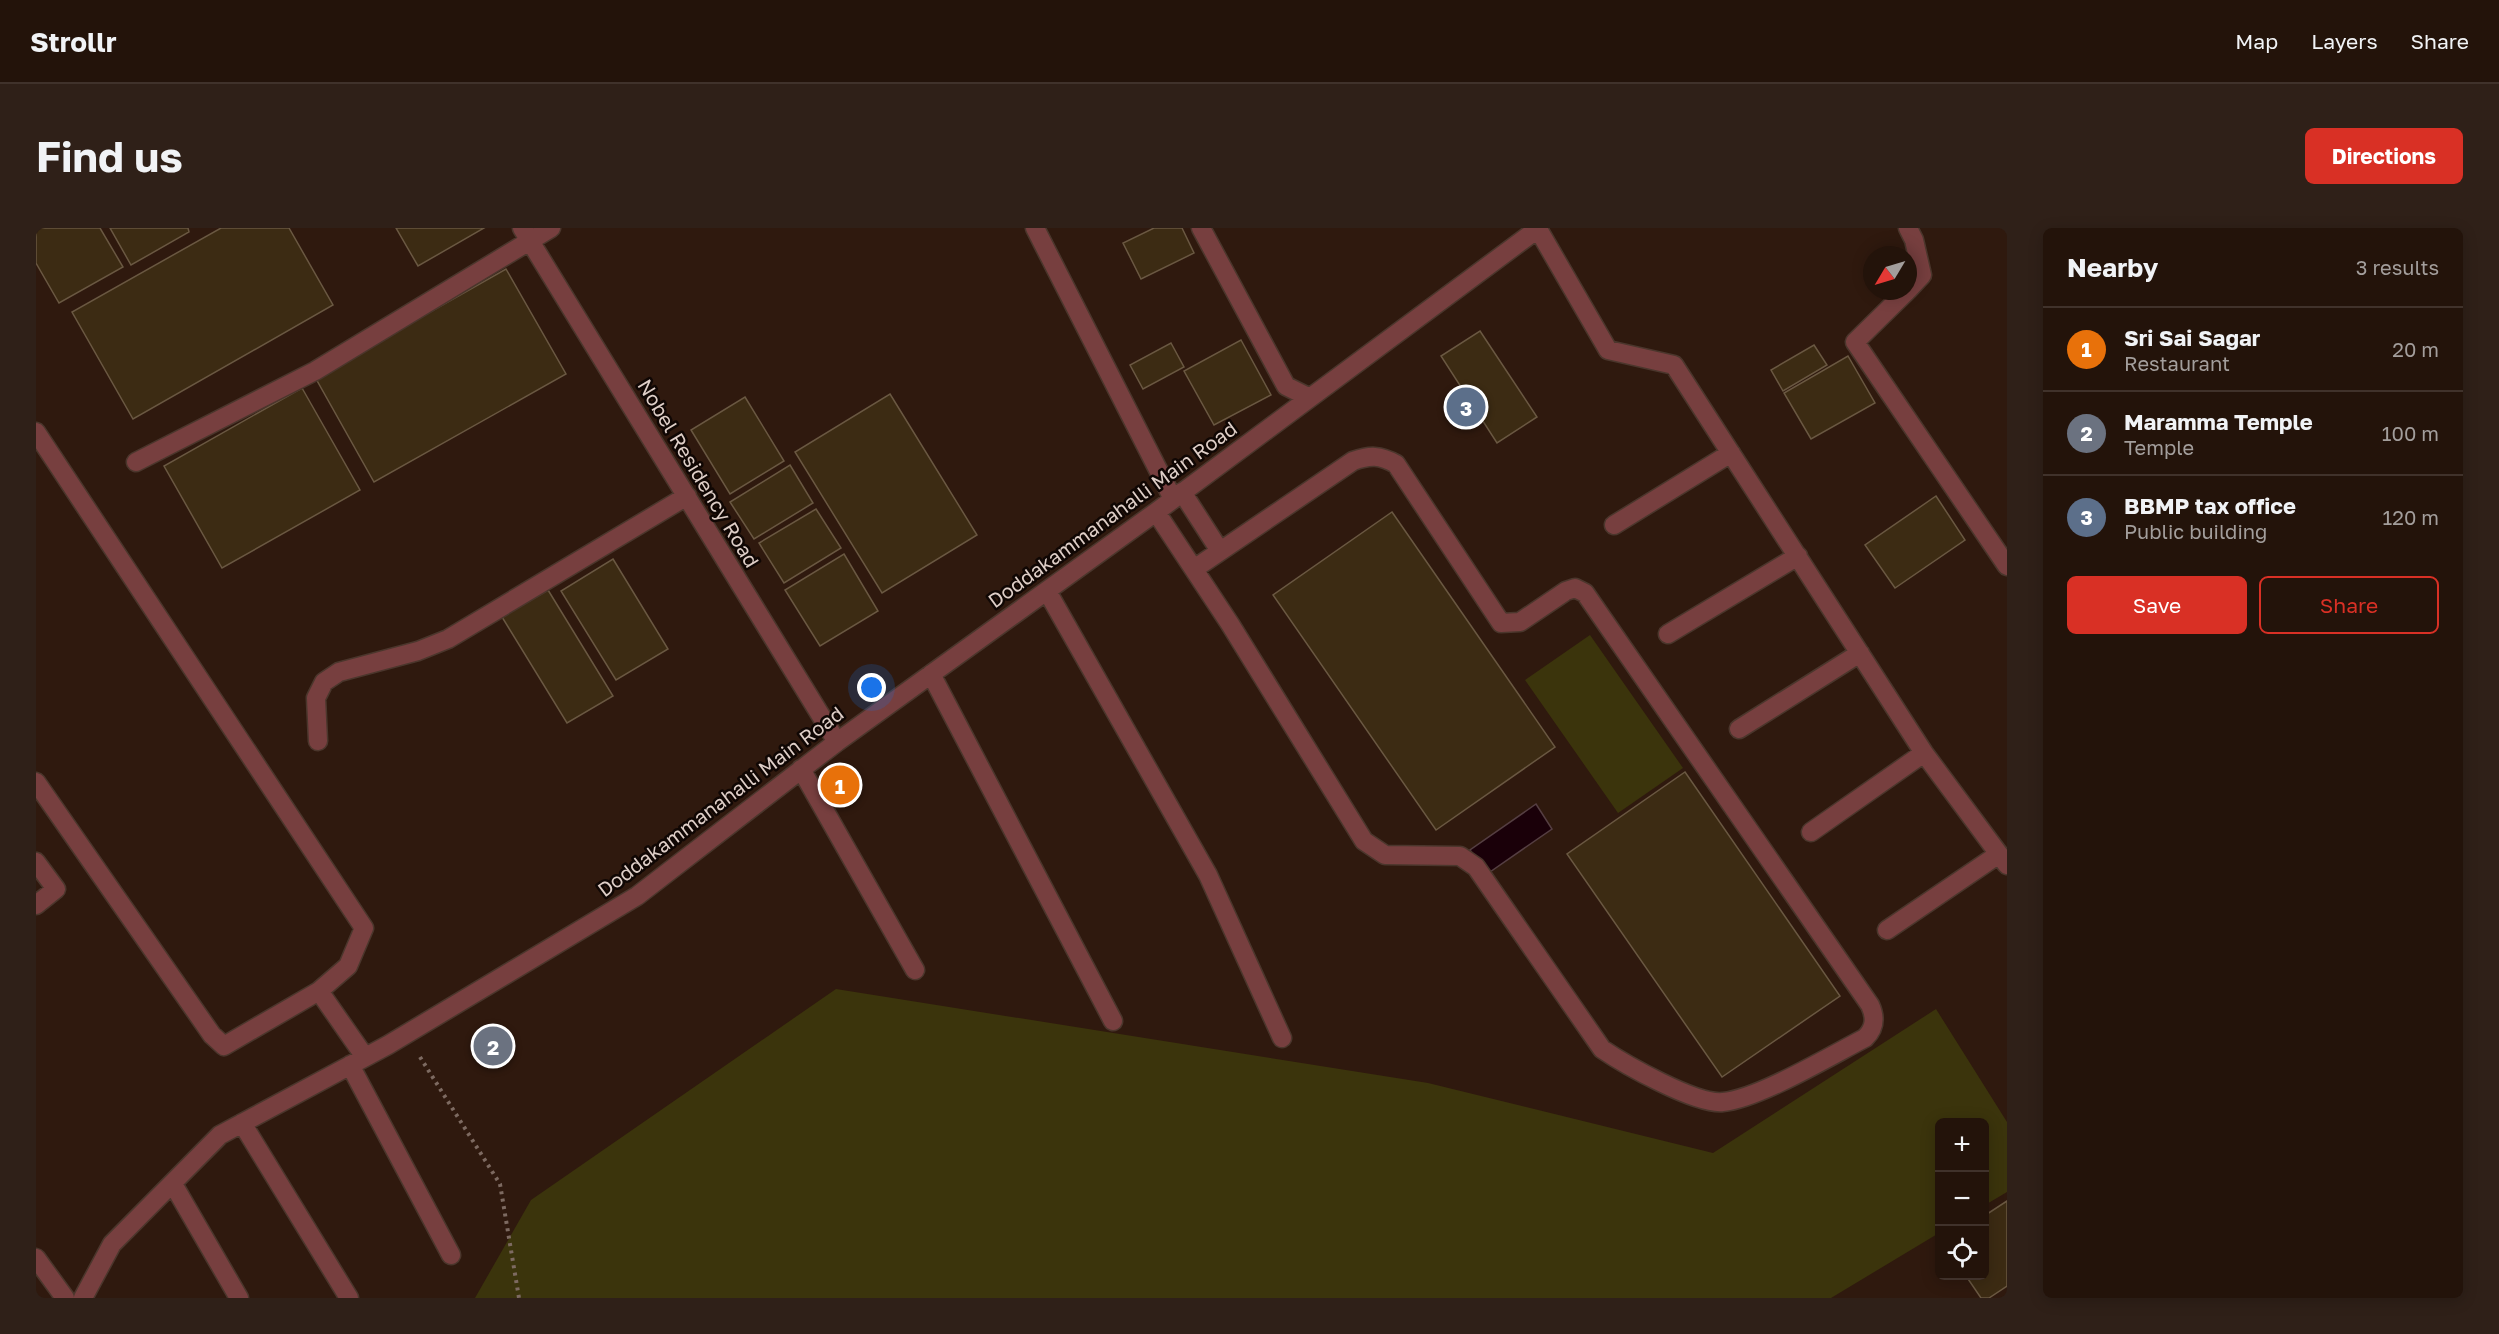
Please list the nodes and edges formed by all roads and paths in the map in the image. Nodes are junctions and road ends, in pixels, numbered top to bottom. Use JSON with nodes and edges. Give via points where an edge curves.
{"nodes":[{"id":1,"x":551,"y":228,"type":"edge"},
{"id":2,"x":1035,"y":228,"type":"edge"},
{"id":3,"x":1201,"y":228,"type":"edge"},
{"id":4,"x":1538,"y":228,"type":"edge"},
{"id":5,"x":1908,"y":228,"type":"edge"},
{"id":6,"x":526,"y":234,"type":"edge"},
{"id":7,"x":1915,"y":246,"type":"edge"},
{"id":8,"x":1917,"y":253,"type":"edge"},
{"id":9,"x":1917,"y":280,"type":"edge"},
{"id":10,"x":1897,"y":300,"type":"edge"},
{"id":11,"x":1308,"y":397,"type":"junction"},
{"id":12,"x":36,"y":432,"type":"edge"},
{"id":13,"x":1731,"y":453,"type":"junction"},
{"id":14,"x":136,"y":462,"type":"dead end"},
{"id":15,"x":1178,"y":495,"type":"junction"},
{"id":16,"x":687,"y":496,"type":"junction"},
{"id":17,"x":1156,"y":512,"type":"junction"},
{"id":18,"x":1614,"y":525,"type":"dead end"},
{"id":19,"x":1220,"y":551,"type":"junction"},
{"id":20,"x":1798,"y":556,"type":"junction"},
{"id":21,"x":2007,"y":566,"type":"edge"},
{"id":22,"x":1194,"y":568,"type":"junction"},
{"id":23,"x":1047,"y":591,"type":"junction"},
{"id":24,"x":1668,"y":634,"type":"dead end"},
{"id":25,"x":1860,"y":653,"type":"junction"},
{"id":26,"x":931,"y":674,"type":"junction"},
{"id":27,"x":1739,"y":729,"type":"dead end"},
{"id":28,"x":318,"y":741,"type":"dead end"},
{"id":29,"x":837,"y":742,"type":"junction"},
{"id":30,"x":1924,"y":753,"type":"junction"},
{"id":31,"x":801,"y":769,"type":"junction"},
{"id":32,"x":36,"y":782,"type":"edge"},
{"id":33,"x":1811,"y":832,"type":"dead end"},
{"id":34,"x":2003,"y":860,"type":"edge"},
{"id":35,"x":36,"y":862,"type":"edge"},
{"id":36,"x":36,"y":905,"type":"edge"},
{"id":37,"x":1887,"y":930,"type":"dead end"},
{"id":38,"x":915,"y":970,"type":"dead end"},
{"id":39,"x":319,"y":991,"type":"junction"},
{"id":40,"x":1113,"y":1021,"type":"dead end"},
{"id":41,"x":405,"y":1034,"type":"junction"},
{"id":42,"x":1282,"y":1038,"type":"dead end"},
{"id":43,"x":358,"y":1061,"type":"junction"},
{"id":44,"x":242,"y":1123,"type":"junction"},
{"id":45,"x":172,"y":1184,"type":"junction"},
{"id":46,"x":451,"y":1255,"type":"dead end"},
{"id":47,"x":36,"y":1258,"type":"edge"},
{"id":48,"x":65,"y":1298,"type":"edge"},
{"id":49,"x":83,"y":1298,"type":"edge"},
{"id":50,"x":239,"y":1298,"type":"edge"},
{"id":51,"x":349,"y":1298,"type":"edge"},
{"id":52,"x":519,"y":1298,"type":"edge"}],
"edges":[{"from":1,"to":6,"type":"street"},
{"from":2,"to":15,"type":"street"},
{"from":3,"to":11,"type":"street","via":[[1286,386]]},
{"from":4,"to":11,"type":"street","name":"Doddakammanahalli Main Road"},
{"from":4,"to":13,"type":"street","via":[[1608,350],[1674,365]]},
{"from":5,"to":7,"type":"street"},
{"from":6,"to":14,"type":"street","via":[[315,371]]},
{"from":6,"to":16,"type":"street","name":"Nobel Residency Road"},
{"from":8,"to":9,"type":"street","via":[[1922,275]]},
{"from":10,"to":21,"type":"street","via":[[1855,342]]},
{"from":11,"to":15,"type":"street","name":"Doddakammanahalli Main Road"},
{"from":12,"to":39,"type":"street","via":[[364,928],[348,966]]},
{"from":13,"to":18,"type":"street"},
{"from":13,"to":20,"type":"street"},
{"from":15,"to":17,"type":"street","name":"Doddakammanahalli Main Road"},
{"from":15,"to":19,"type":"street"},
{"from":16,"to":28,"type":"street","via":[[448,639],[339,672],[324,682],[316,698]]},
{"from":16,"to":29,"type":"street","name":"Nobel Residency Road"},
{"from":17,"to":22,"type":"street"},
{"from":17,"to":23,"type":"street","name":"Doddakammanahalli Main Road"},
{"from":19,"to":22,"type":"street"},
{"from":19,"to":22,"type":"street","via":[[1353,461],[1383,456],[1396,464],[1501,623],[1520,622],[1566,591],[1575,588],[1585,593],[1870,1005],[1874,1014],[1872,1031],[1750,1095],[1721,1103],[1699,1098],[1625,1065],[1595,1039],[1476,867],[1460,856],[1385,855],[1364,841]]},
{"from":20,"to":24,"type":"street"},
{"from":20,"to":25,"type":"street"},
{"from":23,"to":26,"type":"street","name":"Doddakammanahalli Main Road"},
{"from":23,"to":42,"type":"street","via":[[1208,875]]},
{"from":25,"to":27,"type":"street"},
{"from":25,"to":30,"type":"street"},
{"from":26,"to":29,"type":"street","name":"Doddakammanahalli Main Road"},
{"from":26,"to":40,"type":"street"},
{"from":29,"to":31,"type":"street","name":"Doddakammanahalli Main Road"},
{"from":30,"to":33,"type":"street"},
{"from":30,"to":34,"type":"street"},
{"from":31,"to":38,"type":"street"},
{"from":31,"to":41,"type":"street","name":"Doddakammanahalli Main Road","via":[[637,896]]},
{"from":32,"to":39,"type":"street","via":[[212,1035],[224,1046]]},
{"from":34,"to":37,"type":"street"},
{"from":35,"to":36,"type":"street","via":[[56,889]]},
{"from":39,"to":43,"type":"street"},
{"from":41,"to":43,"type":"street","name":"Doddakammanahalli Main Road"},
{"from":41,"to":52,"type":"path","via":[[500,1184]]},
{"from":43,"to":44,"type":"street","name":"Doddakammanahalli Main Road"},
{"from":43,"to":46,"type":"street"},
{"from":44,"to":45,"type":"street","name":"Doddakammanahalli Main Road","via":[[220,1135]]},
{"from":44,"to":51,"type":"street"},
{"from":45,"to":49,"type":"street","name":"Doddakammanahalli Main Road","via":[[112,1244]]},
{"from":45,"to":50,"type":"street"},
{"from":47,"to":48,"type":"street"}]}
